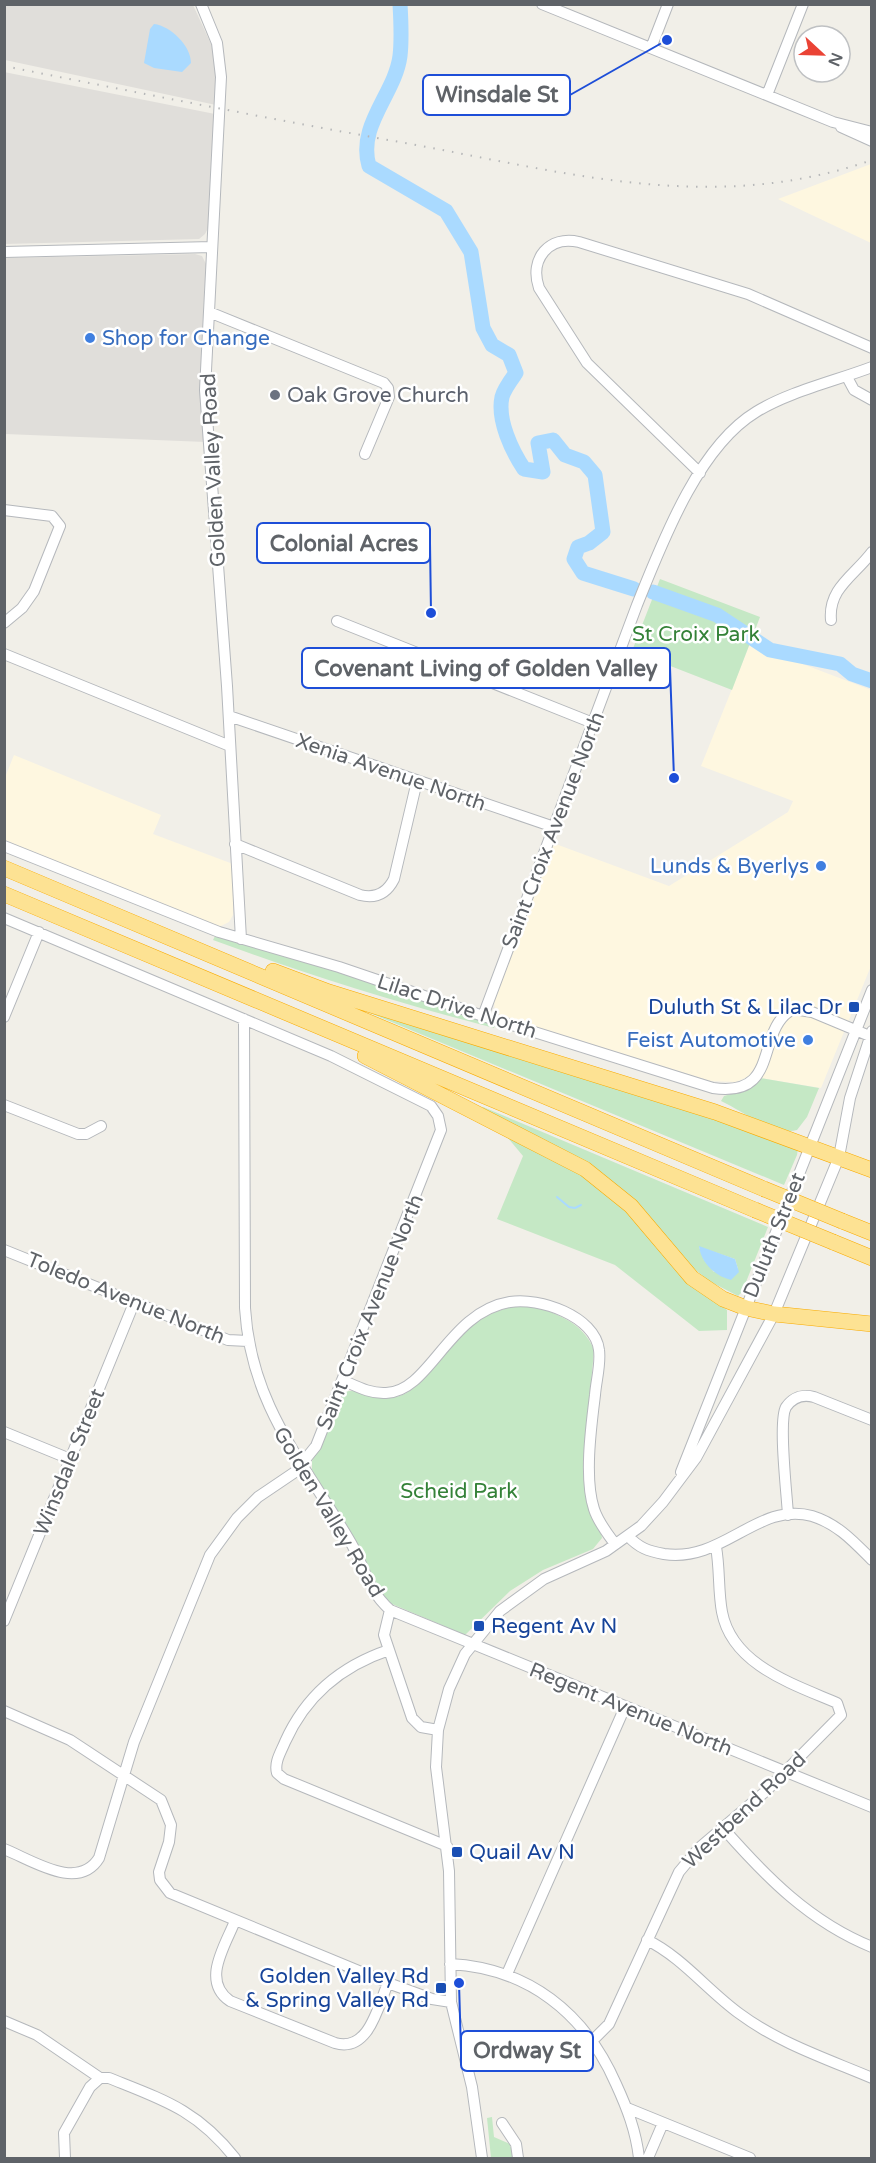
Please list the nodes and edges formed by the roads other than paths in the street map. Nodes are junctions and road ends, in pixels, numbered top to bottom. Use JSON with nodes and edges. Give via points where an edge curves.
{"nodes":[{"id":1,"x":201,"y":4,"type":"edge"},
{"id":2,"x":542,"y":4,"type":"edge"},
{"id":3,"x":669,"y":4,"type":"edge"},
{"id":4,"x":803,"y":4,"type":"edge"},
{"id":5,"x":651,"y":48,"type":"junction"},
{"id":6,"x":767,"y":95,"type":"junction"},
{"id":7,"x":833,"y":122,"type":"junction"},
{"id":8,"x":872,"y":132,"type":"edge"},
{"id":9,"x":872,"y":141,"type":"edge"},
{"id":10,"x":212,"y":247,"type":"junction"},
{"id":11,"x":4,"y":252,"type":"edge"},
{"id":12,"x":209,"y":312,"type":"junction"},
{"id":13,"x":872,"y":348,"type":"edge"},
{"id":14,"x":872,"y":367,"type":"edge"},
{"id":15,"x":847,"y":377,"type":"junction"},
{"id":16,"x":872,"y":400,"type":"edge"},
{"id":17,"x":365,"y":453,"type":"dead end"},
{"id":18,"x":700,"y":473,"type":"junction"},
{"id":19,"x":4,"y":510,"type":"edge"},
{"id":20,"x":872,"y":552,"type":"edge"},
{"id":21,"x":831,"y":620,"type":"dead end"},
{"id":22,"x":337,"y":621,"type":"dead end"},
{"id":23,"x":4,"y":623,"type":"edge"},
{"id":24,"x":4,"y":654,"type":"edge"},
{"id":25,"x":229,"y":716,"type":"junction"},
{"id":26,"x":593,"y":723,"type":"junction"},
{"id":27,"x":230,"y":746,"type":"junction"},
{"id":28,"x":417,"y":781,"type":"junction"},
{"id":29,"x":554,"y":827,"type":"junction"},
{"id":30,"x":235,"y":844,"type":"junction"},
{"id":31,"x":4,"y":846,"type":"edge"},
{"id":32,"x":4,"y":868,"type":"edge"},
{"id":33,"x":4,"y":894,"type":"edge"},
{"id":34,"x":4,"y":918,"type":"edge"},
{"id":35,"x":146,"y":927,"type":"junction"},
{"id":36,"x":39,"y":932,"type":"junction"},
{"id":37,"x":241,"y":939,"type":"junction"},
{"id":38,"x":872,"y":990,"type":"edge"},
{"id":39,"x":483,"y":1016,"type":"junction"},
{"id":40,"x":4,"y":1017,"type":"edge"},
{"id":41,"x":244,"y":1019,"type":"junction"},
{"id":42,"x":309,"y":1022,"type":"junction"},
{"id":43,"x":855,"y":1030,"type":"junction"},
{"id":44,"x":871,"y":1035,"type":"edge"},
{"id":45,"x":4,"y":1105,"type":"edge"},
{"id":46,"x":101,"y":1126,"type":"dead end"},
{"id":47,"x":809,"y":1146,"type":"junction"},
{"id":48,"x":839,"y":1157,"type":"junction"},
{"id":49,"x":872,"y":1170,"type":"edge"},
{"id":50,"x":872,"y":1233,"type":"edge"},
{"id":51,"x":4,"y":1250,"type":"edge"},
{"id":52,"x":872,"y":1258,"type":"edge"},
{"id":53,"x":134,"y":1303,"type":"junction"},
{"id":54,"x":746,"y":1308,"type":"junction"},
{"id":55,"x":774,"y":1314,"type":"junction"},
{"id":56,"x":872,"y":1324,"type":"edge"},
{"id":57,"x":248,"y":1341,"type":"junction"},
{"id":58,"x":342,"y":1380,"type":"junction"},
{"id":59,"x":872,"y":1420,"type":"edge"},
{"id":60,"x":4,"y":1432,"type":"edge"},
{"id":61,"x":70,"y":1459,"type":"junction"},
{"id":62,"x":302,"y":1464,"type":"junction"},
{"id":63,"x":678,"y":1481,"type":"junction"},
{"id":64,"x":788,"y":1515,"type":"junction"},
{"id":65,"x":628,"y":1536,"type":"junction"},
{"id":66,"x":615,"y":1544,"type":"junction"},
{"id":67,"x":716,"y":1547,"type":"junction"},
{"id":68,"x":872,"y":1560,"type":"edge"},
{"id":69,"x":390,"y":1610,"type":"junction"},
{"id":70,"x":4,"y":1621,"type":"edge"},
{"id":71,"x":472,"y":1644,"type":"junction"},
{"id":72,"x":389,"y":1650,"type":"junction"},
{"id":73,"x":625,"y":1707,"type":"junction"},
{"id":74,"x":4,"y":1711,"type":"edge"},
{"id":75,"x":438,"y":1730,"type":"junction"},
{"id":76,"x":785,"y":1772,"type":"junction"},
{"id":77,"x":123,"y":1774,"type":"junction"},
{"id":78,"x":872,"y":1807,"type":"edge"},
{"id":79,"x":723,"y":1828,"type":"junction"},
{"id":80,"x":447,"y":1846,"type":"junction"},
{"id":81,"x":4,"y":1849,"type":"edge"},
{"id":82,"x":235,"y":1921,"type":"junction"},
{"id":83,"x":647,"y":1940,"type":"junction"},
{"id":84,"x":872,"y":1947,"type":"edge"},
{"id":85,"x":450,"y":1964,"type":"junction"},
{"id":86,"x":507,"y":1974,"type":"junction"},
{"id":87,"x":388,"y":1983,"type":"junction"},
{"id":88,"x":451,"y":2002,"type":"junction"},
{"id":89,"x":4,"y":2021,"type":"edge"},
{"id":90,"x":593,"y":2040,"type":"junction"},
{"id":91,"x":100,"y":2078,"type":"junction"},
{"id":92,"x":872,"y":2078,"type":"edge"},
{"id":93,"x":627,"y":2108,"type":"junction"},
{"id":94,"x":502,"y":2123,"type":"dead end"},
{"id":95,"x":663,"y":2123,"type":"junction"},
{"id":96,"x":65,"y":2158,"type":"edge"},
{"id":97,"x":235,"y":2158,"type":"edge"},
{"id":98,"x":482,"y":2158,"type":"edge"},
{"id":99,"x":518,"y":2158,"type":"edge"},
{"id":100,"x":639,"y":2158,"type":"edge"},
{"id":101,"x":648,"y":2158,"type":"edge"},
{"id":102,"x":750,"y":2158,"type":"edge"}],
"edges":[{"from":1,"to":10,"type":"street","name":"Golden Valley Road","via":[[217,43],[221,77]]},
{"from":2,"to":5,"type":"street"},
{"from":3,"to":5,"type":"street"},
{"from":4,"to":6,"type":"street"},
{"from":5,"to":6,"type":"street"},
{"from":6,"to":7,"type":"street"},
{"from":7,"to":8,"type":"street"},
{"from":7,"to":9,"type":"street"},
{"from":10,"to":11,"type":"street"},
{"from":10,"to":12,"type":"street","name":"Golden Valley Road"},
{"from":12,"to":17,"type":"street","via":[[384,383],[389,397]]},
{"from":12,"to":25,"type":"street","name":"Golden Valley Road","via":[[205,390]]},
{"from":13,"to":18,"type":"street","via":[[748,294],[579,242],[555,242],[538,259],[535,278],[539,288],[588,363]]},
{"from":14,"to":15,"type":"street","name":"Saint Croix Avenue North"},
{"from":15,"to":16,"type":"street","via":[[854,390]]},
{"from":15,"to":18,"type":"street","name":"Saint Croix Avenue North","via":[[758,411],[732,428]]},
{"from":18,"to":26,"type":"street","name":"Saint Croix Avenue North","via":[[650,573]]},
{"from":19,"to":23,"type":"street","via":[[52,516],[60,526],[34,591]]},
{"from":20,"to":21,"type":"street","via":[[834,597]]},
{"from":22,"to":26,"type":"street"},
{"from":24,"to":27,"type":"street"},
{"from":25,"to":27,"type":"street","name":"Golden Valley Road"},
{"from":25,"to":28,"type":"street","name":"Xenia Avenue North"},
{"from":26,"to":29,"type":"street","name":"Saint Croix Avenue North"},
{"from":27,"to":30,"type":"street","name":"Golden Valley Road"},
{"from":28,"to":29,"type":"street","name":"Xenia Avenue North"},
{"from":28,"to":30,"type":"street","via":[[394,879],[377,896],[360,895]]},
{"from":29,"to":39,"type":"street","name":"Saint Croix Avenue North"},
{"from":30,"to":37,"type":"street","name":"Golden Valley Road"},
{"from":31,"to":37,"type":"street","name":"Lilac Drive North"},
{"from":32,"to":35,"type":"highway"},
{"from":33,"to":42,"type":"highway"},
{"from":34,"to":36,"type":"street"},
{"from":35,"to":47,"type":"highway","via":[[366,1003]]},
{"from":35,"to":50,"type":"highway","bridge":true},
{"from":36,"to":40,"type":"street"},
{"from":36,"to":41,"type":"street"},
{"from":37,"to":39,"type":"street","name":"Lilac Drive North","via":[[339,967]]},
{"from":38,"to":43,"type":"street","name":"Duluth Street"},
{"from":39,"to":43,"type":"street","name":"Lilac Drive North","via":[[729,1090],[740,1089],[755,1077],[783,1016],[793,1009],[812,1012]]},
{"from":41,"to":57,"type":"street","name":"Golden Valley Road"},
{"from":41,"to":58,"type":"street","name":"Saint Croix Avenue North","via":[[415,1097],[431,1106],[441,1124],[440,1138]]},
{"from":42,"to":52,"type":"highway","bridge":true},
{"from":42,"to":54,"type":"highway","via":[[365,1056],[585,1169],[631,1206],[692,1278],[723,1299]]},
{"from":43,"to":44,"type":"street","name":"Lilac Drive North"},
{"from":43,"to":47,"type":"street","name":"Duluth Street"},
{"from":44,"to":48,"type":"street","name":"Duluth Street","via":[[850,1098]]},
{"from":45,"to":46,"type":"street","via":[[78,1134]]},
{"from":47,"to":48,"type":"highway"},
{"from":47,"to":54,"type":"street","name":"Duluth Street"},
{"from":48,"to":49,"type":"highway"},
{"from":48,"to":55,"type":"street","name":"Duluth Street"},
{"from":51,"to":53,"type":"street","name":"Toledo Avenue North"},
{"from":53,"to":57,"type":"street","name":"Toledo Avenue North","via":[[228,1340]]},
{"from":53,"to":61,"type":"street","name":"Winsdale Street"},
{"from":54,"to":55,"type":"highway"},
{"from":54,"to":63,"type":"street","name":"Duluth Street"},
{"from":55,"to":56,"type":"highway"},
{"from":55,"to":63,"type":"street","name":"Duluth Street","via":[[707,1439]]},
{"from":57,"to":62,"type":"street","name":"Golden Valley Road","via":[[272,1415]]},
{"from":58,"to":62,"type":"street","name":"Saint Croix Avenue North","via":[[316,1446]]},
{"from":58,"to":66,"type":"street","via":[[379,1393],[402,1390],[467,1321],[501,1303],[540,1302],[571,1316],[592,1334],[600,1351],[592,1414],[591,1494],[595,1512]]},
{"from":59,"to":64,"type":"street","via":[[814,1397],[798,1397],[786,1407],[783,1415]]},
{"from":60,"to":61,"type":"street"},
{"from":61,"to":70,"type":"street","name":"Winsdale Street"},
{"from":62,"to":69,"type":"street","name":"Golden Valley Road","via":[[352,1545],[368,1585]]},
{"from":62,"to":77,"type":"street","name":"Saint Croix Avenue North","via":[[258,1497],[210,1555]]},
{"from":63,"to":65,"type":"street","name":"Duluth Street","via":[[657,1509]]},
{"from":64,"to":67,"type":"street","via":[[766,1519]]},
{"from":64,"to":68,"type":"street","via":[[810,1516],[838,1528]]},
{"from":65,"to":66,"type":"street","name":"Duluth Street"},
{"from":65,"to":67,"type":"street","via":[[645,1550],[676,1556]]},
{"from":66,"to":71,"type":"street","name":"Duluth Street","via":[[521,1593]]},
{"from":67,"to":76,"type":"street","name":"Westbend Road","via":[[722,1610],[732,1637],[777,1677],[837,1702],[841,1715]]},
{"from":69,"to":71,"type":"street","name":"Regent Avenue North"},
{"from":69,"to":72,"type":"street","name":"Golden Valley Road","via":[[384,1628]]},
{"from":71,"to":73,"type":"street","name":"Regent Avenue North"},
{"from":71,"to":75,"type":"street","name":"Duluth Street","via":[[449,1689]]},
{"from":72,"to":75,"type":"street","name":"Golden Valley Road","via":[[412,1718],[421,1727]]},
{"from":72,"to":80,"type":"street","via":[[351,1665],[321,1688],[294,1724],[276,1764],[277,1773]]},
{"from":73,"to":76,"type":"street","name":"Regent Avenue North"},
{"from":73,"to":86,"type":"street"},
{"from":74,"to":77,"type":"street","via":[[70,1740]]},
{"from":75,"to":80,"type":"street","via":[[436,1786]]},
{"from":76,"to":78,"type":"street","name":"Regent Avenue North"},
{"from":76,"to":79,"type":"street","name":"Westbend Road"},
{"from":77,"to":81,"type":"street","name":"Saint Croix Avenue North","via":[[99,1858],[86,1872],[64,1873]]},
{"from":77,"to":82,"type":"street","via":[[161,1800],[169,1817],[170,1842],[159,1872],[164,1888],[176,1898]]},
{"from":79,"to":83,"type":"street","name":"Westbend Road","via":[[679,1872]]},
{"from":79,"to":84,"type":"street","via":[[804,1909],[843,1935]]},
{"from":80,"to":85,"type":"street"},
{"from":82,"to":87,"type":"street"},
{"from":82,"to":87,"type":"street","via":[[215,1973],[220,1992],[230,2001],[335,2043],[350,2044],[370,2028]]},
{"from":83,"to":90,"type":"street","name":"Westbend Road","via":[[609,2024]]},
{"from":83,"to":92,"type":"street","via":[[764,2030]]},
{"from":85,"to":86,"type":"street"},
{"from":85,"to":88,"type":"street"},
{"from":86,"to":90,"type":"street","via":[[558,2002]]},
{"from":87,"to":88,"type":"street"},
{"from":88,"to":98,"type":"street","via":[[472,2087]]},
{"from":89,"to":91,"type":"street","via":[[37,2035]]},
{"from":90,"to":93,"type":"street"},
{"from":91,"to":96,"type":"street","via":[[90,2087],[64,2133]]},
{"from":91,"to":97,"type":"street","via":[[109,2078],[180,2107],[210,2129]]},
{"from":93,"to":95,"type":"street"},
{"from":93,"to":100,"type":"street"},
{"from":94,"to":99,"type":"street","via":[[516,2144]]},
{"from":95,"to":101,"type":"street"},
{"from":95,"to":102,"type":"street"}]}
